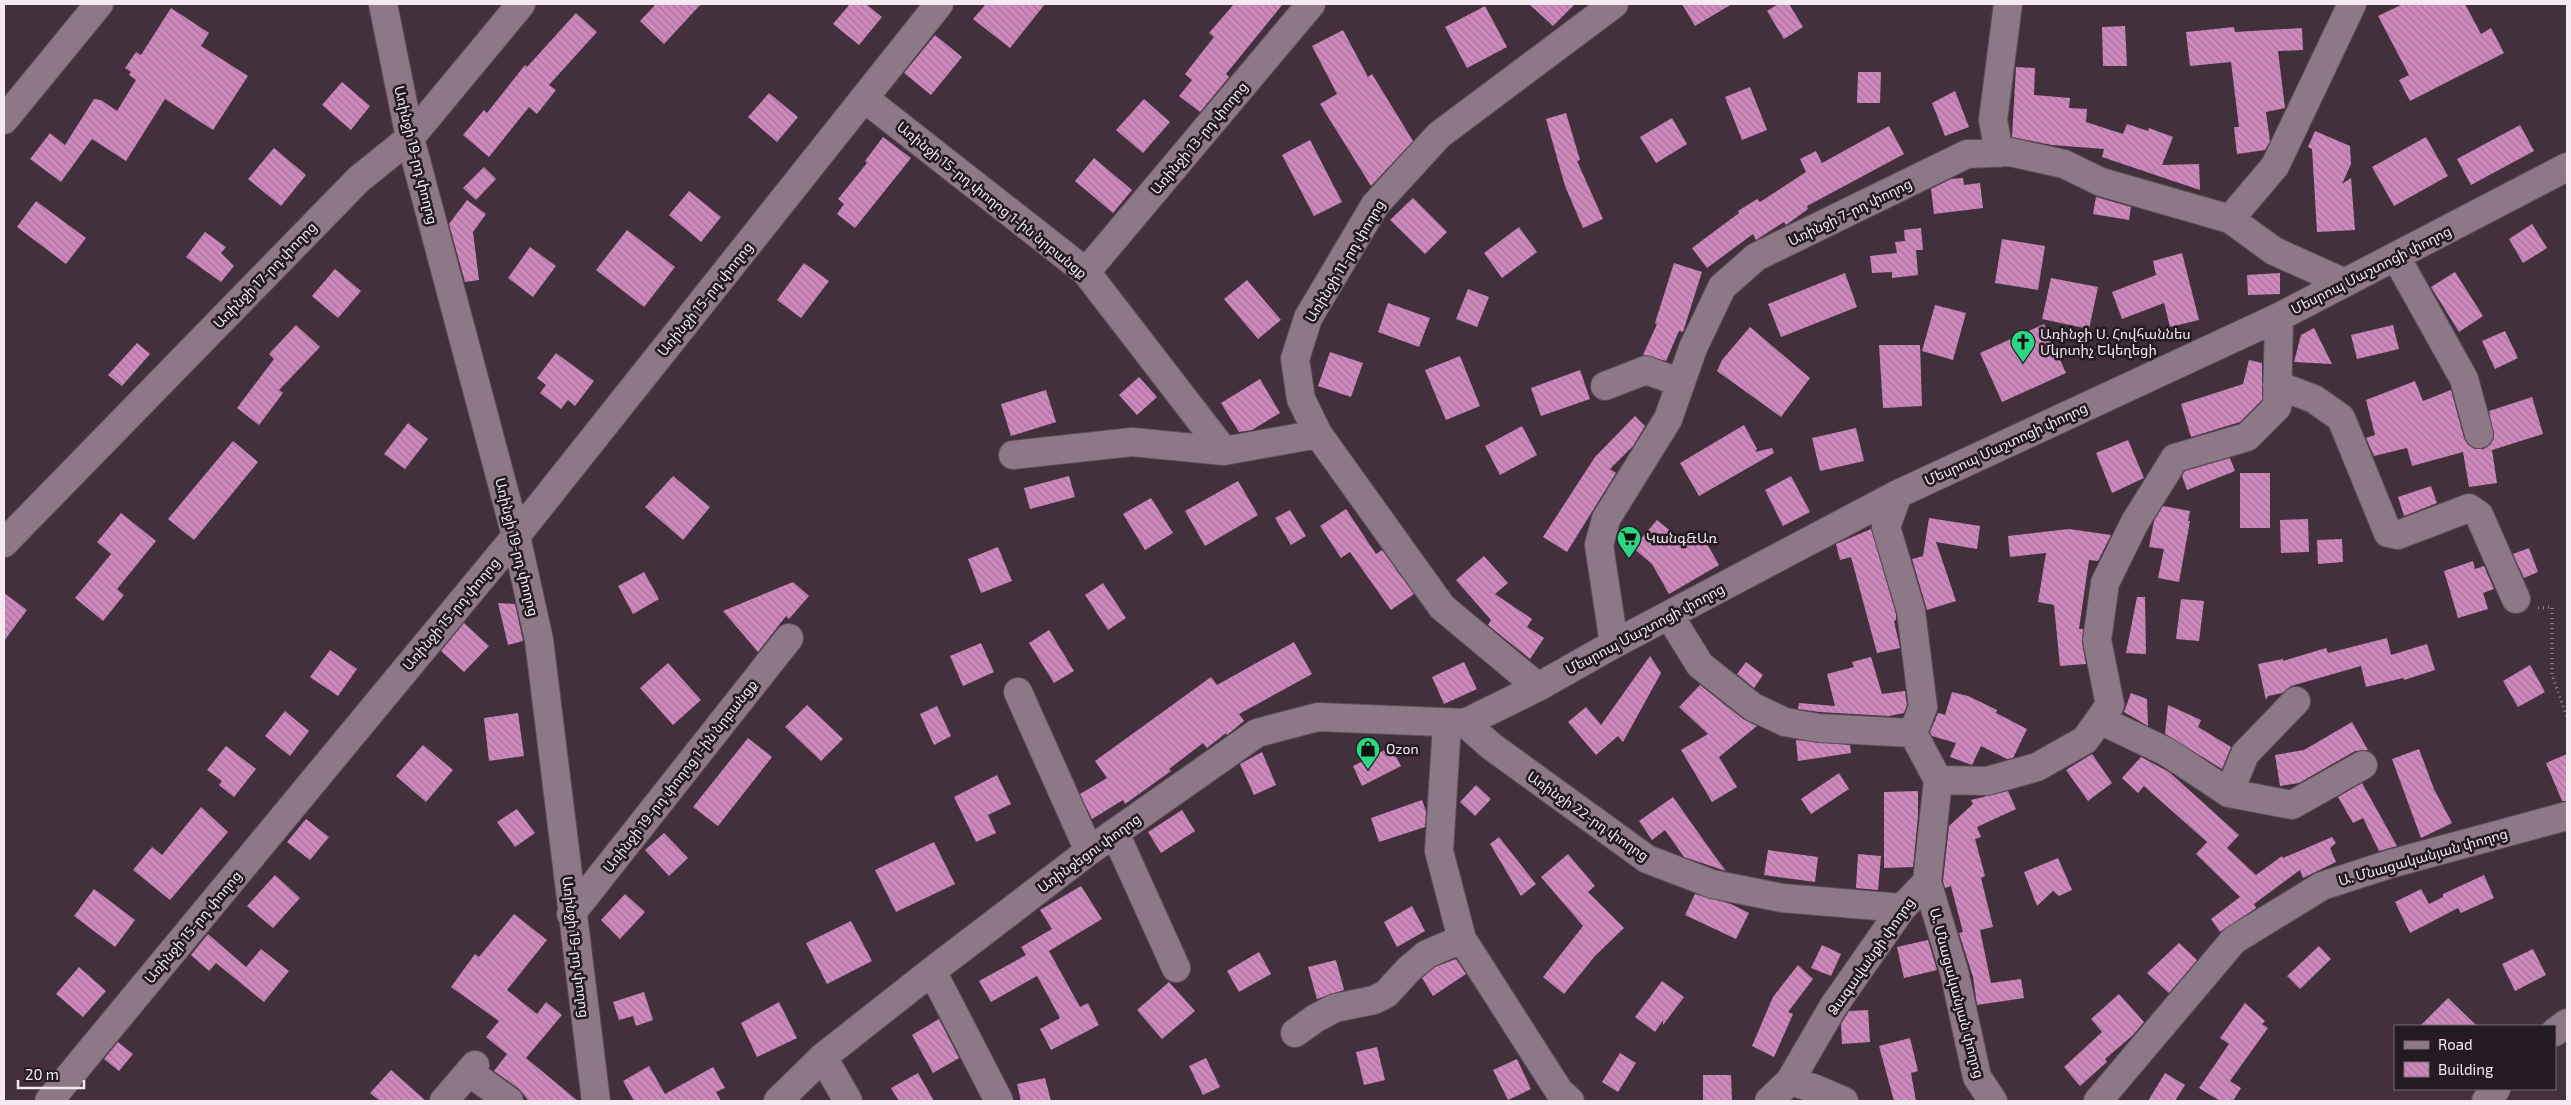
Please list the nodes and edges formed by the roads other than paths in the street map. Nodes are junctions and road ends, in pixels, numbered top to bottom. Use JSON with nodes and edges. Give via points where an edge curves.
{"nodes":[{"id":1,"x":99,"y":4,"type":"edge"},
{"id":2,"x":383,"y":4,"type":"edge"},
{"id":3,"x":521,"y":4,"type":"edge"},
{"id":4,"x":939,"y":4,"type":"edge"},
{"id":5,"x":1311,"y":4,"type":"edge"},
{"id":6,"x":1614,"y":4,"type":"edge"},
{"id":7,"x":2008,"y":4,"type":"edge"},
{"id":8,"x":2352,"y":4,"type":"edge"},
{"id":9,"x":864,"y":98,"type":"junction"},
{"id":10,"x":4,"y":120,"type":"edge"},
{"id":11,"x":410,"y":138,"type":"junction"},
{"id":12,"x":1999,"y":152,"type":"junction"},
{"id":13,"x":2567,"y":167,"type":"edge"},
{"id":14,"x":2230,"y":219,"type":"junction"},
{"id":15,"x":2396,"y":257,"type":"junction"},
{"id":16,"x":1086,"y":272,"type":"junction"},
{"id":17,"x":2344,"y":283,"type":"junction"},
{"id":18,"x":2279,"y":317,"type":"junction"},
{"id":19,"x":1681,"y":383,"type":"junction"},
{"id":20,"x":2277,"y":385,"type":"junction"},
{"id":21,"x":1605,"y":386,"type":"dead end"},
{"id":22,"x":1318,"y":434,"type":"junction"},
{"id":23,"x":2479,"y":434,"type":"dead end"},
{"id":24,"x":1224,"y":451,"type":"junction"},
{"id":25,"x":1012,"y":455,"type":"dead end"},
{"id":26,"x":1898,"y":494,"type":"junction"},
{"id":27,"x":516,"y":536,"type":"junction"},
{"id":28,"x":4,"y":543,"type":"edge"},
{"id":29,"x":2516,"y":599,"type":"road end"},
{"id":30,"x":1669,"y":615,"type":"junction"},
{"id":31,"x":789,"y":638,"type":"dead end"},
{"id":32,"x":1614,"y":644,"type":"junction"},
{"id":33,"x":1538,"y":687,"type":"junction"},
{"id":34,"x":1018,"y":692,"type":"dead end"},
{"id":35,"x":2296,"y":701,"type":"dead end"},
{"id":36,"x":2100,"y":720,"type":"junction"},
{"id":37,"x":1456,"y":724,"type":"junction"},
{"id":38,"x":1913,"y":733,"type":"junction"},
{"id":39,"x":2363,"y":765,"type":"dead end"},
{"id":40,"x":1938,"y":780,"type":"junction"},
{"id":41,"x":2229,"y":793,"type":"junction"},
{"id":42,"x":2567,"y":816,"type":"edge"},
{"id":43,"x":1115,"y":833,"type":"junction"},
{"id":44,"x":1089,"y":851,"type":"junction"},
{"id":45,"x":1927,"y":882,"type":"junction"},
{"id":46,"x":1902,"y":908,"type":"junction"},
{"id":47,"x":571,"y":914,"type":"junction"},
{"id":48,"x":1462,"y":939,"type":"junction"},
{"id":49,"x":1176,"y":968,"type":"dead end"},
{"id":50,"x":932,"y":971,"type":"junction"},
{"id":51,"x":2567,"y":1023,"type":"edge"},
{"id":52,"x":2556,"y":1031,"type":"edge"},
{"id":53,"x":1295,"y":1033,"type":"dead end"},
{"id":54,"x":823,"y":1058,"type":"junction"},
{"id":55,"x":1790,"y":1081,"type":"junction"},
{"id":56,"x":2495,"y":1090,"type":"edge"},
{"id":57,"x":49,"y":1101,"type":"edge"},
{"id":58,"x":444,"y":1101,"type":"edge"},
{"id":59,"x":508,"y":1101,"type":"edge"},
{"id":60,"x":596,"y":1101,"type":"edge"},
{"id":61,"x":778,"y":1101,"type":"edge"},
{"id":62,"x":848,"y":1101,"type":"edge"},
{"id":63,"x":999,"y":1101,"type":"edge"},
{"id":64,"x":1570,"y":1101,"type":"edge"},
{"id":65,"x":1769,"y":1101,"type":"edge"},
{"id":66,"x":1844,"y":1101,"type":"edge"},
{"id":67,"x":1993,"y":1101,"type":"edge"},
{"id":68,"x":2098,"y":1101,"type":"edge"},
{"id":69,"x":2486,"y":1101,"type":"edge"}],
"edges":[{"from":1,"to":10,"type":"street"},
{"from":2,"to":11,"type":"street","name":"Առինջի 19-րդ փողոց"},
{"from":3,"to":11,"type":"street","name":"Առինջի 17-րդ փողոց"},
{"from":4,"to":9,"type":"street","name":"Առինջի 15-րդ փողոց"},
{"from":5,"to":16,"type":"street","name":"Առինջի 13-րդ փողոց"},
{"from":6,"to":22,"type":"street","name":"Առինջի 11-րդ փողոց","via":[[1440,135],[1375,205],[1308,318],[1295,359],[1301,399]]},
{"from":7,"to":12,"type":"street","via":[[1993,120]]},
{"from":8,"to":14,"type":"street","via":[[2275,166]]},
{"from":9,"to":16,"type":"street","name":"Առինջի 15-րդ փողոց 1-ին նրբանցք"},
{"from":9,"to":27,"type":"street","name":"Առինջի 15-րդ փողոց"},
{"from":11,"to":27,"type":"street","name":"Առինջի 19-րդ փողոց"},
{"from":11,"to":28,"type":"street","name":"Առինջի 17-րդ փողոց","via":[[359,179]]},
{"from":12,"to":14,"type":"street","name":"Առինջի 7-րդ փողոց","via":[[2064,164],[2101,182]]},
{"from":12,"to":19,"type":"street","name":"Առինջի 7-րդ փողոց","via":[[1967,154],[1756,258],[1722,287],[1693,348]]},
{"from":13,"to":15,"type":"street","name":"Մեսրոպ Մաշտոցի փողոց"},
{"from":14,"to":17,"type":"street","name":"Առինջի 7-րդ փողոց","via":[[2274,251]]},
{"from":15,"to":17,"type":"street","name":"Մեսրոպ Մաշտոցի փողոց"},
{"from":15,"to":23,"type":"street","via":[[2464,380]]},
{"from":16,"to":24,"type":"street","name":"Առինջի 15-րդ փողոց 1-ին նրբանցք"},
{"from":17,"to":18,"type":"street","name":"Մեսրոպ Մաշտոցի փողոց"},
{"from":18,"to":20,"type":"street"},
{"from":18,"to":26,"type":"street","name":"Մեսրոպ Մաշտոցի փողոց"},
{"from":19,"to":21,"type":"street","via":[[1646,370]]},
{"from":19,"to":32,"type":"street","name":"Առինջի 7-րդ փողոց","via":[[1668,419],[1606,519],[1599,545]]},
{"from":20,"to":29,"type":"street","via":[[2314,399],[2341,418],[2388,533],[2398,535],[2469,508],[2479,515]]},
{"from":20,"to":36,"type":"street","via":[[2277,407],[2247,437],[2175,458],[2135,522],[2105,583],[2098,640],[2110,705]]},
{"from":22,"to":24,"type":"street"},
{"from":22,"to":33,"type":"street","name":"Առինջի 11-րդ փողոց","via":[[1442,607]]},
{"from":24,"to":25,"type":"street","via":[[1132,442]]},
{"from":26,"to":30,"type":"street","name":"Մեսրոպ Մաշտոցի փողոց"},
{"from":26,"to":38,"type":"street","via":[[1886,527],[1911,611],[1923,707]]},
{"from":27,"to":47,"type":"street","name":"Առինջի 19-րդ փողոց","via":[[539,640]]},
{"from":27,"to":57,"type":"street","name":"Առինջի 15-րդ փողոց"},
{"from":30,"to":32,"type":"street","name":"Մեսրոպ Մաշտոցի փողոց"},
{"from":30,"to":38,"type":"street","via":[[1700,665],[1753,707],[1785,722],[1818,728]]},
{"from":31,"to":47,"type":"street","name":"Առինջի 19-րդ փողոց 1-ին նրբանցք"},
{"from":32,"to":33,"type":"street","name":"Մեսրոպ Մաշտոցի փողոց"},
{"from":33,"to":37,"type":"street","name":"Մեսրոպ Մաշտոցի փողոց"},
{"from":34,"to":44,"type":"street"},
{"from":35,"to":41,"type":"street","via":[[2245,754]]},
{"from":36,"to":40,"type":"street","via":[[2085,740],[2036,767],[1987,781]]},
{"from":36,"to":41,"type":"street","via":[[2167,752]]},
{"from":37,"to":43,"type":"street","name":"Առինջեցու փողոց","via":[[1318,717],[1257,733]]},
{"from":37,"to":46,"type":"street","name":"Առինջի 22-րդ փողոց","via":[[1647,859],[1712,884],[1782,898]]},
{"from":37,"to":48,"type":"street","via":[[1440,851]]},
{"from":38,"to":40,"type":"street"},
{"from":39,"to":41,"type":"street","via":[[2292,805]]},
{"from":40,"to":45,"type":"street"},
{"from":42,"to":68,"type":"street","name":"Ա. Մնացականյան փողոց","via":[[2322,886],[2234,940]]},
{"from":43,"to":44,"type":"street","name":"Առինջեցու փողոց"},
{"from":43,"to":49,"type":"street"},
{"from":44,"to":50,"type":"street","name":"Առինջեցու փողոց"},
{"from":45,"to":46,"type":"street","name":"Ձագավանքի փողոց"},
{"from":45,"to":67,"type":"street","name":"Ա. Մնացականյան փողոց","via":[[1954,971],[1977,1077]]},
{"from":46,"to":55,"type":"street","name":"Ձագավանքի փողոց","via":[[1833,1007]]},
{"from":47,"to":60,"type":"street","name":"Առինջի 19-րդ փողոց"},
{"from":48,"to":53,"type":"street","via":[[1427,954],[1386,994],[1374,1000],[1335,1008]]},
{"from":48,"to":64,"type":"street","via":[[1559,1091]]},
{"from":50,"to":54,"type":"street","name":"Առինջեցու փողոց"},
{"from":50,"to":63,"type":"street"},
{"from":51,"to":52,"type":"street"},
{"from":54,"to":61,"type":"street","name":"Առինջեցու փողոց"},
{"from":54,"to":62,"type":"street"},
{"from":55,"to":65,"type":"street","name":"Ձագավանքի փողոց"},
{"from":55,"to":66,"type":"street"},
{"from":56,"to":69,"type":"street"},
{"from":58,"to":59,"type":"street","via":[[472,1069]]}]}
